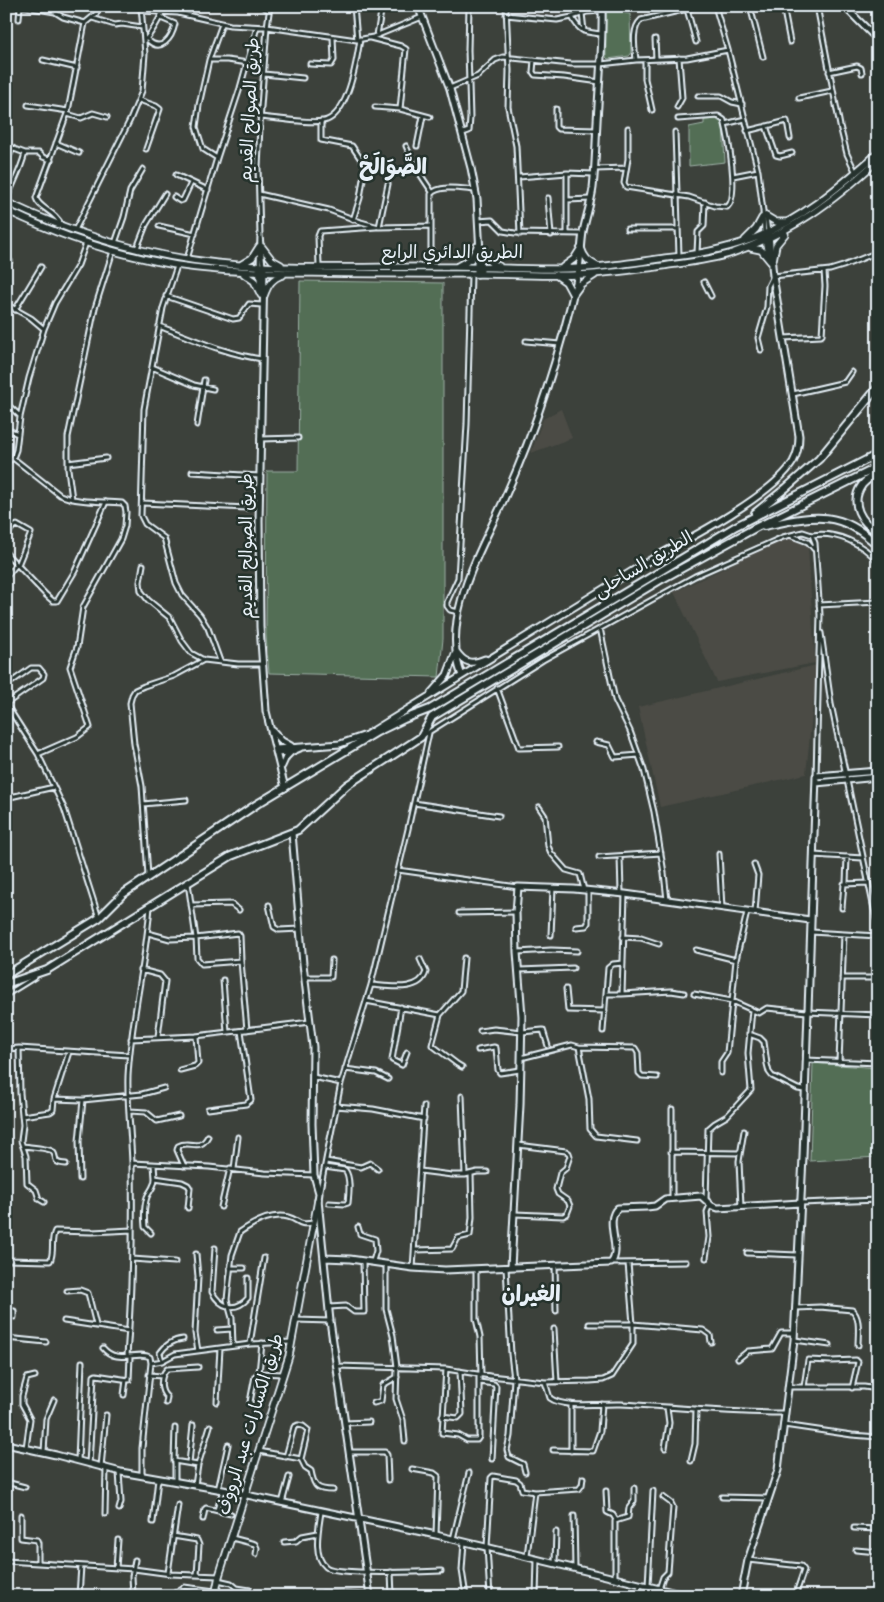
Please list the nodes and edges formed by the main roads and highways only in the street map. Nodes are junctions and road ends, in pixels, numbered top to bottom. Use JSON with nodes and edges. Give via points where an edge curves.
{"nodes":[{"id":1,"x":878,"y":153,"type":"edge"},
{"id":2,"x":878,"y":160,"type":"edge"},
{"id":3,"x":6,"y":201,"type":"edge"},
{"id":4,"x":9,"y":211,"type":"edge"},
{"id":5,"x":795,"y":223,"type":"junction"},
{"id":6,"x":739,"y":244,"type":"junction"},
{"id":7,"x":744,"y":249,"type":"junction"},
{"id":8,"x":241,"y":265,"type":"junction"},
{"id":9,"x":283,"y":266,"type":"junction"},
{"id":10,"x":454,"y":267,"type":"junction"},
{"id":11,"x":604,"y":267,"type":"junction"},
{"id":12,"x":511,"y":268,"type":"junction"},
{"id":13,"x":261,"y":269,"type":"junction"},
{"id":14,"x":477,"y":271,"type":"junction"},
{"id":15,"x":555,"y":271,"type":"junction"},
{"id":16,"x":237,"y":272,"type":"junction"},
{"id":17,"x":288,"y":273,"type":"junction"},
{"id":18,"x":599,"y":273,"type":"junction"},
{"id":19,"x":878,"y":387,"type":"edge"},
{"id":20,"x":878,"y":454,"type":"edge"},
{"id":21,"x":878,"y":467,"type":"edge"},
{"id":22,"x":878,"y":472,"type":"edge"},
{"id":23,"x":736,"y":526,"type":"junction"},
{"id":24,"x":756,"y":528,"type":"junction"},
{"id":25,"x":878,"y":532,"type":"edge"},
{"id":26,"x":878,"y":546,"type":"edge"},
{"id":27,"x":511,"y":660,"type":"junction"},
{"id":28,"x":515,"y":667,"type":"junction"},
{"id":29,"x":6,"y":975,"type":"edge"},
{"id":30,"x":6,"y":984,"type":"edge"},
{"id":31,"x":318,"y":1196,"type":"road end"},
{"id":32,"x":215,"y":1594,"type":"edge"}],
"edges":[{"from":1,"to":5,"type":"main road","name":"الطريق الدائري الرابع"},
{"from":2,"to":5,"type":"main road","name":"الطريق الدائري الرابع","via":[[830,202]]},
{"from":3,"to":8,"type":"main road","name":"الطريق الدائري الرابع","via":[[62,227],[114,244],[187,259]]},
{"from":4,"to":16,"type":"main road","name":"الطريق الدائري الرابع","via":[[113,251],[177,265]]},
{"from":5,"to":6,"type":"main road","name":"الطريق الدائري الرابع"},
{"from":5,"to":6,"type":"main road","via":[[779,223],[764,215],[753,234]]},
{"from":5,"to":7,"type":"main road","name":"الطريق الدائري الرابع"},
{"from":5,"to":7,"type":"main road","via":[[779,240],[772,263],[761,250]]},
{"from":6,"to":11,"type":"main road","name":"الطريق الدائري الرابع","via":[[697,254]]},
{"from":7,"to":18,"type":"main road","name":"الطريق الدائري الرابع","via":[[693,262]]},
{"from":8,"to":9,"type":"main road","via":[[261,247],[272,260]]},
{"from":8,"to":13,"type":"main road","name":"الطريق الدائري الرابع"},
{"from":9,"to":10,"type":"main road","name":"الطريق الدائري الرابع"},
{"from":9,"to":13,"type":"main road","name":"الطريق الدائري الرابع"},
{"from":10,"to":12,"type":"main road","via":[[468,262],[479,247],[489,262]]},
{"from":10,"to":14,"type":"main road","name":"الطريق الدائري الرابع"},
{"from":11,"to":15,"type":"main road","name":"الطريق الدائري الرابع"},
{"from":11,"to":15,"type":"main road","via":[[588,261],[582,248],[571,263]]},
{"from":12,"to":14,"type":"main road","name":"الطريق الدائري الرابع"},
{"from":12,"to":15,"type":"main road","name":"الطريق الدائري الرابع"},
{"from":13,"to":16,"type":"main road","name":"الطريق الدائري الرابع"},
{"from":13,"to":17,"type":"main road","name":"الطريق الدائري الرابع"},
{"from":14,"to":15,"type":"main road","name":"الطريق الدائري الرابع"},
{"from":14,"to":17,"type":"main road","name":"الطريق الدائري الرابع"},
{"from":15,"to":18,"type":"main road","name":"الطريق الدائري الرابع","via":[[578,275]]},
{"from":15,"to":18,"type":"main road","via":[[573,295],[584,280]]},
{"from":16,"to":17,"type":"main road","via":[[252,278],[262,299],[274,278]]},
{"from":19,"to":23,"type":"highway","via":[[804,473]]},
{"from":20,"to":23,"type":"highway","name":"الطريق الساحلى"},
{"from":21,"to":24,"type":"highway","name":"الطريق الساحلى"},
{"from":22,"to":25,"type":"highway","via":[[863,484],[856,500],[863,522]]},
{"from":23,"to":27,"type":"highway","name":"الطريق الساحلى"},
{"from":24,"to":26,"type":"highway","via":[[818,516],[846,523]]},
{"from":24,"to":28,"type":"highway","name":"الطريق الساحلى","via":[[662,579]]},
{"from":27,"to":28,"type":"highway"},
{"from":27,"to":29,"type":"highway","name":"الطريق الساحلى","via":[[430,709],[377,732],[257,804],[123,894],[99,918]]},
{"from":28,"to":30,"type":"highway","name":"الطريق الساحلى","via":[[432,717],[420,737],[347,785],[301,828],[231,856],[47,970]]},
{"from":31,"to":32,"type":"main road","name":"طريق الكسارات عبد الرووف","via":[[284,1374]]}]}
